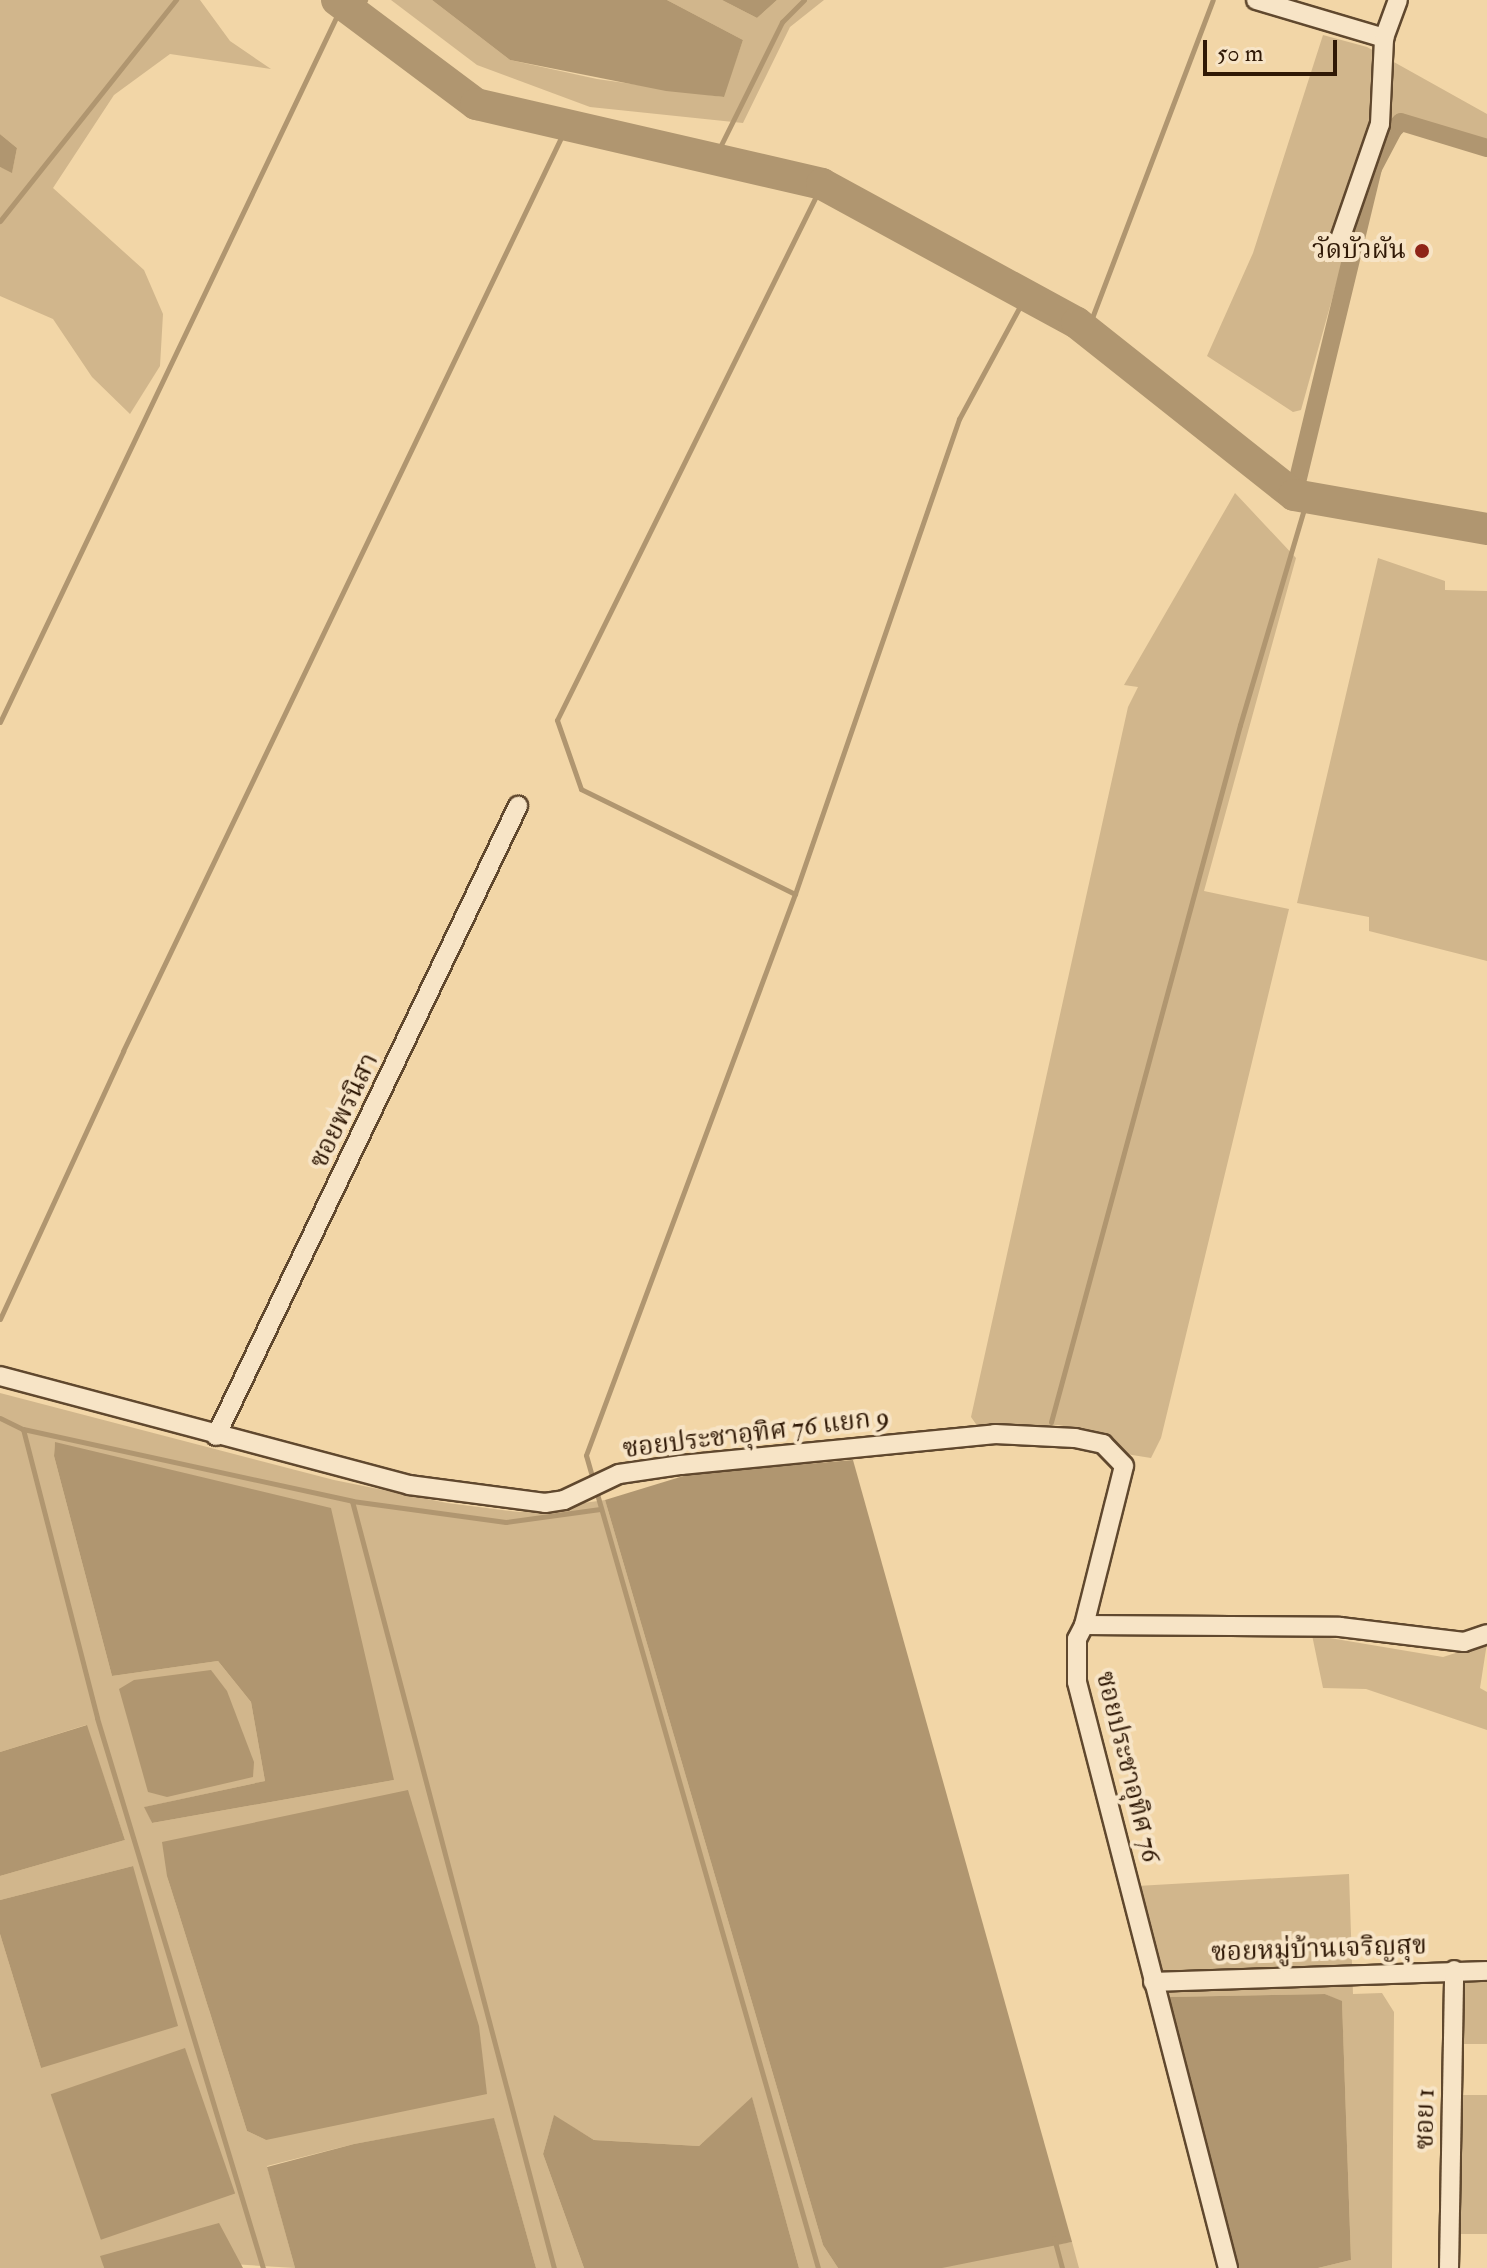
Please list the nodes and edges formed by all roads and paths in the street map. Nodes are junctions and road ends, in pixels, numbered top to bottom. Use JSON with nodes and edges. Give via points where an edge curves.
{"nodes":[{"id":1,"x":1256,"y":0,"type":"edge"},
{"id":2,"x":1398,"y":0,"type":"edge"},
{"id":3,"x":1384,"y":38,"type":"junction"},
{"id":4,"x":1337,"y":248,"type":"dead end"},
{"id":5,"x":518,"y":806,"type":"dead end"},
{"id":6,"x":0,"y":1376,"type":"edge"},
{"id":7,"x":216,"y":1436,"type":"junction"},
{"id":8,"x":1084,"y":1625,"type":"junction"},
{"id":9,"x":1487,"y":1634,"type":"edge"},
{"id":10,"x":1454,"y":1970,"type":"junction"},
{"id":11,"x":1487,"y":1971,"type":"edge"},
{"id":12,"x":1153,"y":1982,"type":"junction"},
{"id":13,"x":1228,"y":2268,"type":"edge"},
{"id":14,"x":1449,"y":2268,"type":"edge"}],
"edges":[{"from":1,"to":3,"type":"street"},
{"from":2,"to":3,"type":"street"},
{"from":3,"to":4,"type":"street","via":[[1380,124]]},
{"from":5,"to":7,"type":"street","name":"ซอยพรนิสา"},
{"from":6,"to":7,"type":"street","name":"ซอยประชาอุทิศ 76 แยก 9"},
{"from":7,"to":8,"type":"street","name":"ซอยประชาอุทิศ 76 แยก 9","via":[[409,1485],[545,1503],[564,1500],[619,1474],[681,1465],[995,1434],[1103,1444],[1124,1466]]},
{"from":8,"to":9,"type":"street","via":[[1327,1627],[1464,1642]]},
{"from":8,"to":12,"type":"street","name":"ซอยประชาอุทิศ 76","via":[[1074,1661],[1077,1682]]},
{"from":10,"to":11,"type":"street","name":"ซอยหมู่บ้านเจริญสุข"},
{"from":10,"to":12,"type":"street","name":"ซอยหมู่บ้านเจริญสุข"},
{"from":10,"to":14,"type":"street","name":"ซอย 1"},
{"from":12,"to":13,"type":"street","name":"ซอยประชาอุทิศ 76"}]}
